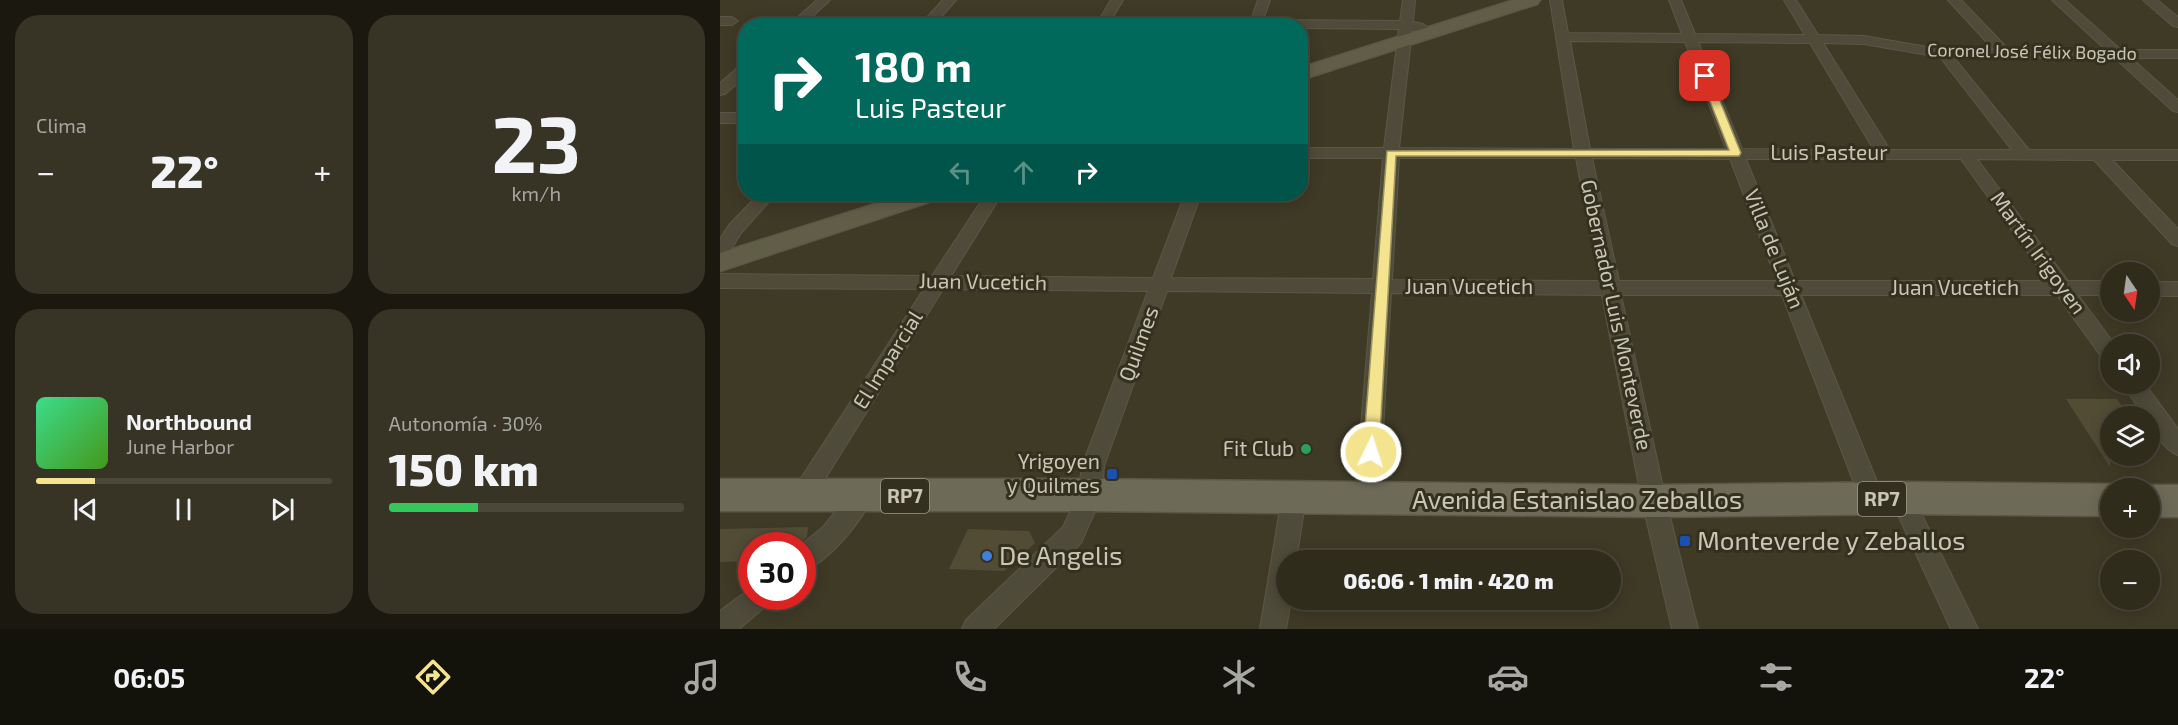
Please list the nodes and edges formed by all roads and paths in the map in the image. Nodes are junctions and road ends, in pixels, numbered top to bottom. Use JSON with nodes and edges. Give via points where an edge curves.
{"nodes":[{"id":1,"x":824,"y":0,"type":"edge"},
{"id":2,"x":950,"y":0,"type":"edge"},
{"id":3,"x":1117,"y":0,"type":"edge"},
{"id":4,"x":1264,"y":0,"type":"edge"},
{"id":5,"x":1409,"y":0,"type":"edge"},
{"id":6,"x":1504,"y":0,"type":"edge"},
{"id":7,"x":1531,"y":0,"type":"edge"},
{"id":8,"x":1557,"y":0,"type":"edge"},
{"id":9,"x":1676,"y":0,"type":"edge"},
{"id":10,"x":1790,"y":0,"type":"edge"},
{"id":11,"x":1954,"y":0,"type":"edge"},
{"id":12,"x":2058,"y":0,"type":"edge"},
{"id":13,"x":2149,"y":0,"type":"edge"},
{"id":14,"x":803,"y":18,"type":"edge"},
{"id":15,"x":933,"y":18,"type":"edge"},
{"id":16,"x":1106,"y":18,"type":"edge"},
{"id":17,"x":1258,"y":18,"type":"edge"},
{"id":18,"x":2178,"y":23,"type":"edge"},
{"id":19,"x":1308,"y":26,"type":"edge"},
{"id":20,"x":1413,"y":31,"type":"junction"},
{"id":21,"x":1563,"y":37,"type":"junction"},
{"id":22,"x":1689,"y":37,"type":"junction"},
{"id":23,"x":1814,"y":38,"type":"junction"},
{"id":24,"x":1944,"y":54,"type":"junction"},
{"id":25,"x":2005,"y":54,"type":"junction"},
{"id":26,"x":2117,"y":54,"type":"junction"},
{"id":27,"x":2178,"y":54,"type":"edge"},
{"id":28,"x":1308,"y":62,"type":"edge"},
{"id":29,"x":1308,"y":71,"type":"edge"},
{"id":30,"x":738,"y":75,"type":"edge"},
{"id":31,"x":720,"y":91,"type":"edge"},
{"id":32,"x":2178,"y":108,"type":"edge"},
{"id":33,"x":720,"y":118,"type":"edge"},
{"id":34,"x":738,"y":118,"type":"edge"},
{"id":35,"x":1308,"y":153,"type":"edge"},
{"id":36,"x":1391,"y":153,"type":"junction"},
{"id":37,"x":1583,"y":153,"type":"junction"},
{"id":38,"x":1736,"y":153,"type":"junction"},
{"id":39,"x":1884,"y":153,"type":"junction"},
{"id":40,"x":1965,"y":154,"type":"junction"},
{"id":41,"x":2024,"y":154,"type":"junction"},
{"id":42,"x":2098,"y":154,"type":"junction"},
{"id":43,"x":2178,"y":155,"type":"edge"},
{"id":44,"x":761,"y":201,"type":"edge"},
{"id":45,"x":872,"y":201,"type":"edge"},
{"id":46,"x":905,"y":201,"type":"edge"},
{"id":47,"x":990,"y":201,"type":"edge"},
{"id":48,"x":1191,"y":201,"type":"edge"},
{"id":49,"x":2178,"y":240,"type":"edge"},
{"id":50,"x":720,"y":253,"type":"edge"},
{"id":51,"x":720,"y":281,"type":"edge"},
{"id":52,"x":938,"y":282,"type":"junction"},
{"id":53,"x":1161,"y":284,"type":"junction"},
{"id":54,"x":1383,"y":287,"type":"junction"},
{"id":55,"x":1789,"y":287,"type":"junction"},
{"id":56,"x":1610,"y":288,"type":"junction"},
{"id":57,"x":2064,"y":288,"type":"junction"},
{"id":58,"x":2100,"y":288,"type":"edge"},
{"id":59,"x":2160,"y":289,"type":"edge"},
{"id":60,"x":2178,"y":289,"type":"edge"},
{"id":61,"x":2100,"y":339,"type":"edge"},
{"id":62,"x":2140,"y":394,"type":"edge"},
{"id":63,"x":2178,"y":446,"type":"edge"},
{"id":64,"x":720,"y":495,"type":"edge"},
{"id":65,"x":1090,"y":495,"type":"junction"},
{"id":66,"x":802,"y":496,"type":"junction"},
{"id":67,"x":861,"y":496,"type":"junction"},
{"id":68,"x":1294,"y":497,"type":"junction"},
{"id":69,"x":1367,"y":499,"type":"junction"},
{"id":70,"x":1887,"y":499,"type":"junction"},
{"id":71,"x":2100,"y":500,"type":"edge"},
{"id":72,"x":1654,"y":501,"type":"junction"},
{"id":73,"x":816,"y":548,"type":"edge"},
{"id":74,"x":742,"y":610,"type":"edge"},
{"id":75,"x":720,"y":628,"type":"edge"},
{"id":76,"x":975,"y":629,"type":"edge"},
{"id":77,"x":1274,"y":629,"type":"edge"},
{"id":78,"x":1684,"y":629,"type":"edge"},
{"id":79,"x":1965,"y":629,"type":"edge"}],
"edges":[{"from":1,"to":14,"type":"street"},
{"from":2,"to":15,"type":"street"},
{"from":3,"to":16,"type":"street"},
{"from":4,"to":17,"type":"street"},
{"from":5,"to":20,"type":"street"},
{"from":6,"to":20,"type":"main road"},
{"from":7,"to":20,"type":"main road"},
{"from":8,"to":21,"type":"street","name":"Gobernador Luis Monteverde"},
{"from":9,"to":22,"type":"street","name":"Villa de Luján"},
{"from":10,"to":23,"type":"street"},
{"from":11,"to":25,"type":"street"},
{"from":12,"to":26,"type":"street"},
{"from":13,"to":18,"type":"street"},
{"from":19,"to":20,"type":"street"},
{"from":20,"to":28,"type":"main road"},
{"from":20,"to":29,"type":"main road"},
{"from":20,"to":36,"type":"street"},
{"from":21,"to":22,"type":"street","name":"Coronel José Félix Bogado"},
{"from":21,"to":37,"type":"street","name":"Gobernador Luis Monteverde"},
{"from":22,"to":23,"type":"street","name":"Coronel José Félix Bogado"},
{"from":22,"to":38,"type":"street","name":"Villa de Luján"},
{"from":23,"to":24,"type":"street","name":"Coronel José Félix Bogado","via":[[1864,40]]},
{"from":23,"to":39,"type":"street"},
{"from":24,"to":25,"type":"street","name":"Coronel José Félix Bogado"},
{"from":24,"to":41,"type":"street"},
{"from":25,"to":26,"type":"street","name":"Coronel José Félix Bogado"},
{"from":26,"to":27,"type":"street","name":"Coronel José Félix Bogado"},
{"from":26,"to":32,"type":"street"},
{"from":30,"to":31,"type":"street"},
{"from":33,"to":34,"type":"street"},
{"from":35,"to":36,"type":"street","name":"Luis Pasteur"},
{"from":36,"to":37,"type":"street","name":"Luis Pasteur"},
{"from":36,"to":54,"type":"street"},
{"from":37,"to":38,"type":"street","name":"Luis Pasteur"},
{"from":37,"to":56,"type":"street","name":"Gobernador Luis Monteverde"},
{"from":38,"to":39,"type":"street","name":"Luis Pasteur"},
{"from":38,"to":55,"type":"street","name":"Villa de Luján"},
{"from":39,"to":40,"type":"street","name":"Luis Pasteur"},
{"from":40,"to":41,"type":"street","name":"Luis Pasteur"},
{"from":40,"to":57,"type":"street","name":"Martín Irigoyen"},
{"from":41,"to":42,"type":"street","name":"Luis Pasteur"},
{"from":42,"to":43,"type":"street","name":"Luis Pasteur"},
{"from":42,"to":49,"type":"street"},
{"from":44,"to":50,"type":"street","via":[[735,229]]},
{"from":45,"to":50,"type":"main road"},
{"from":46,"to":50,"type":"main road"},
{"from":47,"to":52,"type":"street","name":"El Imparcial"},
{"from":48,"to":53,"type":"street","name":"Quilmes"},
{"from":51,"to":52,"type":"street","name":"Juan Vucetich"},
{"from":52,"to":53,"type":"street","name":"Juan Vucetich"},
{"from":52,"to":66,"type":"street","name":"El Imparcial"},
{"from":53,"to":54,"type":"street","name":"Juan Vucetich"},
{"from":53,"to":65,"type":"street","name":"Quilmes","via":[[1093,466]]},
{"from":54,"to":56,"type":"street","name":"Juan Vucetich"},
{"from":54,"to":69,"type":"street"},
{"from":55,"to":56,"type":"street","name":"Juan Vucetich"},
{"from":55,"to":57,"type":"street","name":"Juan Vucetich"},
{"from":55,"to":70,"type":"street","name":"Villa de Luján"},
{"from":56,"to":72,"type":"street","name":"Gobernador Luis Monteverde"},
{"from":57,"to":58,"type":"street","name":"Juan Vucetich"},
{"from":57,"to":61,"type":"street","name":"Martín Irigoyen"},
{"from":59,"to":60,"type":"street"},
{"from":62,"to":63,"type":"street"},
{"from":64,"to":66,"type":"main road","name":"Avenida Estanislao Zeballos","number":"RP7"},
{"from":65,"to":67,"type":"main road","name":"Avenida Estanislao Zeballos","number":"RP7"},
{"from":65,"to":68,"type":"main road","name":"Avenida Estanislao Zeballos","number":"RP7"},
{"from":65,"to":76,"type":"street","name":"Quilmes","via":[[1072,535]]},
{"from":66,"to":67,"type":"main road","name":"Avenida Estanislao Zeballos","number":"RP7"},
{"from":67,"to":73,"type":"street","via":[[832,535]]},
{"from":68,"to":69,"type":"main road","name":"Avenida Estanislao Zeballos","number":"RP7"},
{"from":68,"to":77,"type":"street"},
{"from":69,"to":72,"type":"main road","name":"Avenida Estanislao Zeballos","number":"RP7"},
{"from":70,"to":71,"type":"main road","name":"Avenida Estanislao Zeballos","number":"RP7"},
{"from":70,"to":72,"type":"main road","name":"Avenida Estanislao Zeballos","number":"RP7"},
{"from":70,"to":79,"type":"street","name":"Villa de Luján"},
{"from":72,"to":78,"type":"street","name":"Gobernador Luis Monteverde"},
{"from":74,"to":75,"type":"street"}]}
